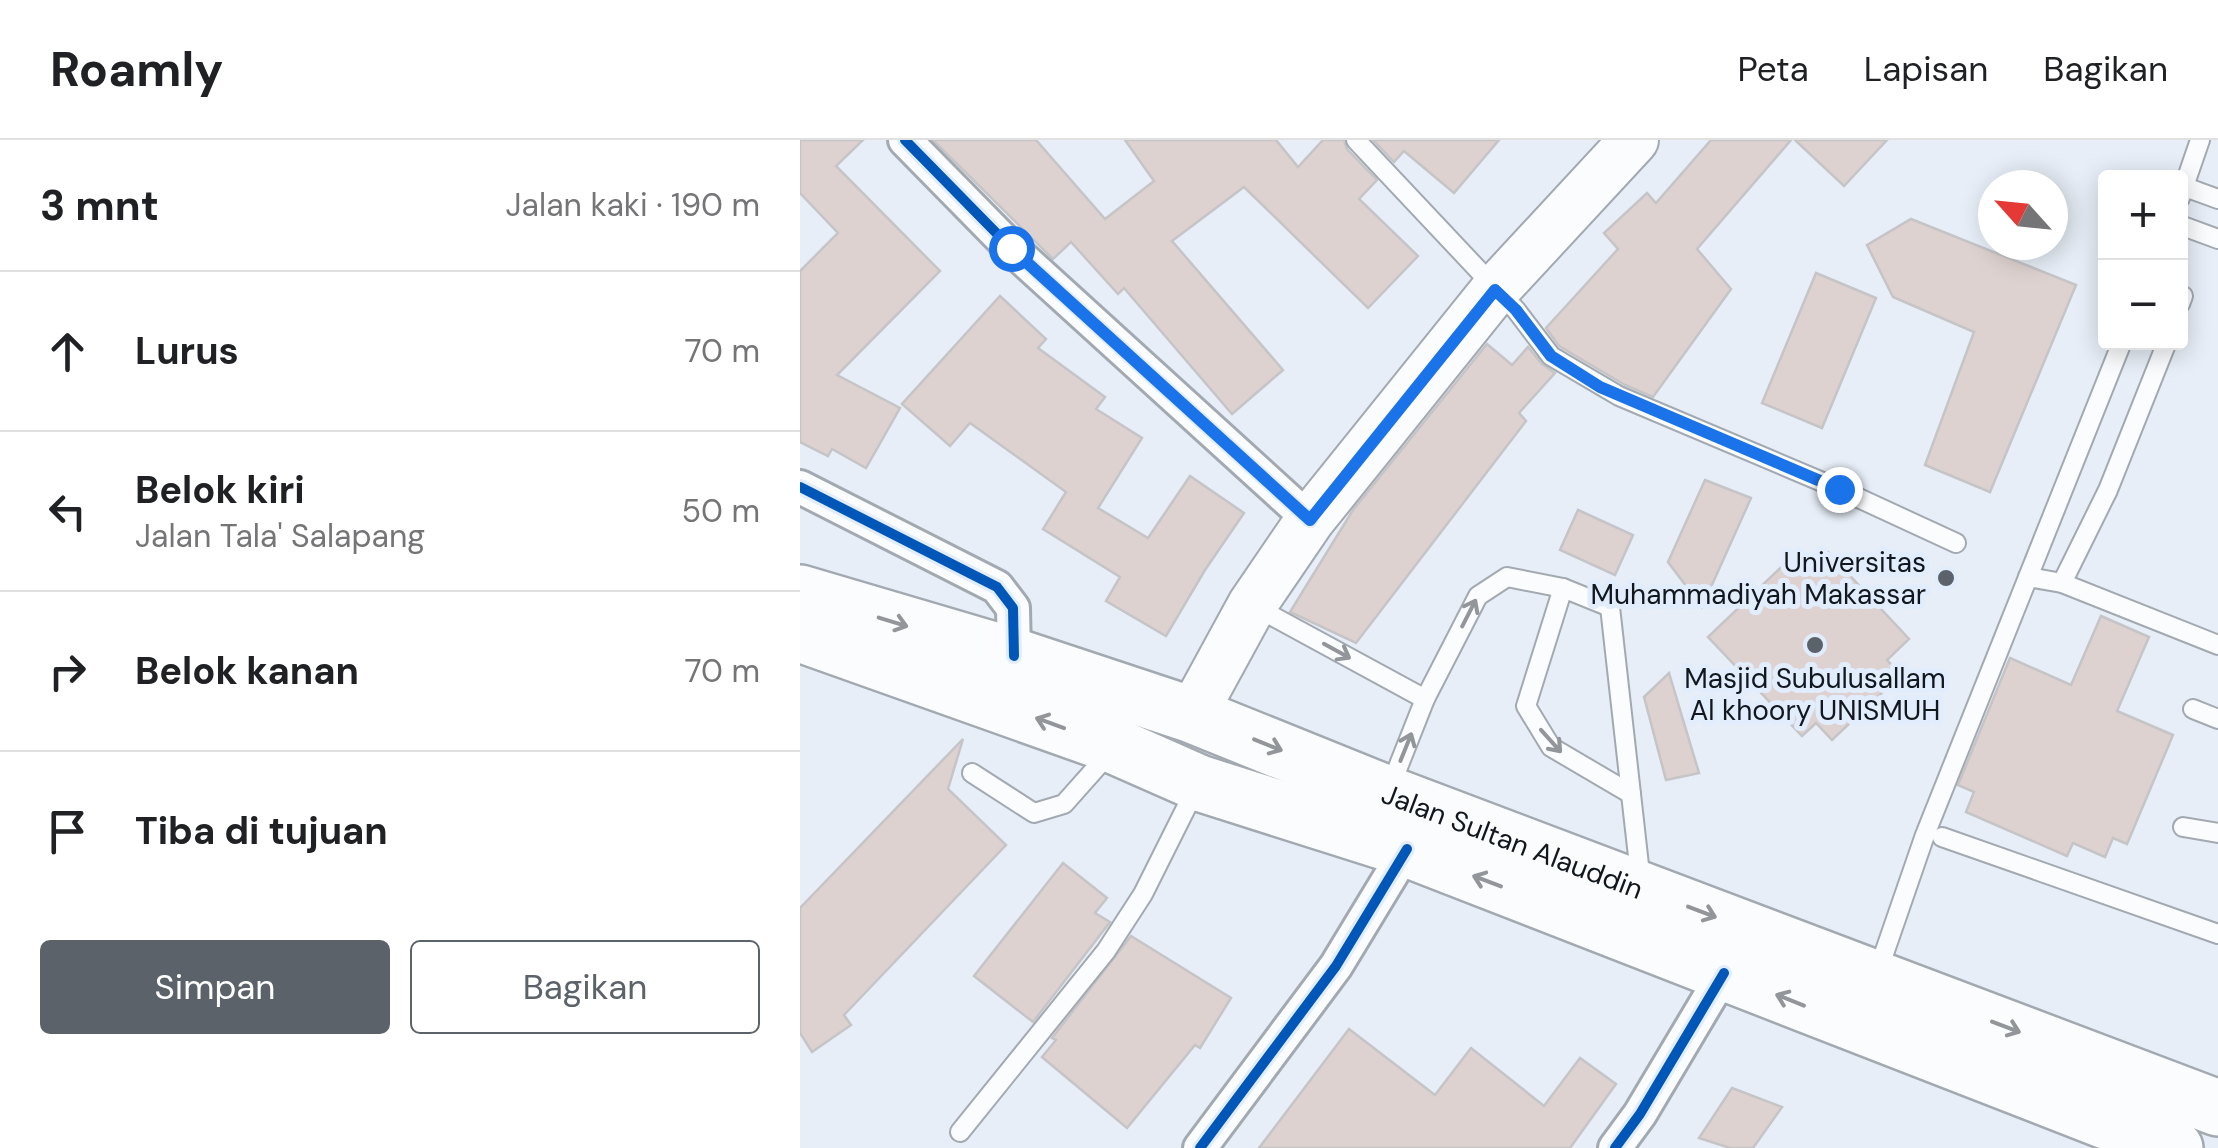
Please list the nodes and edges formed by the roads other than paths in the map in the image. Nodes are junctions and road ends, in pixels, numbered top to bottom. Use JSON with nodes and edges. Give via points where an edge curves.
{"nodes":[{"id":1,"x":905,"y":140,"type":"edge"},
{"id":2,"x":1356,"y":140,"type":"edge"},
{"id":3,"x":1634,"y":140,"type":"edge"},
{"id":4,"x":2200,"y":140,"type":"edge"},
{"id":5,"x":2188,"y":177,"type":"edge"},
{"id":6,"x":2188,"y":194,"type":"edge"},
{"id":7,"x":2218,"y":199,"type":"edge"},
{"id":8,"x":2188,"y":228,"type":"edge"},
{"id":9,"x":2218,"y":239,"type":"edge"},
{"id":10,"x":1495,"y":290,"type":"junction"},
{"id":11,"x":2119,"y":350,"type":"edge"},
{"id":12,"x":2164,"y":350,"type":"edge"},
{"id":13,"x":800,"y":488,"type":"edge"},
{"id":14,"x":1310,"y":520,"type":"junction"},
{"id":15,"x":1956,"y":543,"type":"dead end"},
{"id":16,"x":2028,"y":577,"type":"junction"},
{"id":17,"x":2062,"y":583,"type":"junction"},
{"id":18,"x":1563,"y":588,"type":"junction"},
{"id":19,"x":800,"y":593,"type":"edge"},
{"id":20,"x":1252,"y":605,"type":"junction"},
{"id":21,"x":800,"y":634,"type":"edge"},
{"id":22,"x":2218,"y":645,"type":"edge"},
{"id":23,"x":1014,"y":656,"type":"junction"},
{"id":24,"x":1425,"y":700,"type":"junction"},
{"id":25,"x":2193,"y":709,"type":"dead end"},
{"id":26,"x":1192,"y":715,"type":"junction"},
{"id":27,"x":2218,"y":719,"type":"edge"},
{"id":28,"x":1115,"y":746,"type":"junction"},
{"id":29,"x":972,"y":773,"type":"dead end"},
{"id":30,"x":1199,"y":783,"type":"junction"},
{"id":31,"x":1388,"y":794,"type":"junction"},
{"id":32,"x":1631,"y":794,"type":"junction"},
{"id":33,"x":2183,"y":827,"type":"dead end"},
{"id":34,"x":2218,"y":833,"type":"edge"},
{"id":35,"x":1942,"y":837,"type":"dead end"},
{"id":36,"x":1407,"y":850,"type":"junction"},
{"id":37,"x":1642,"y":889,"type":"junction"},
{"id":38,"x":2218,"y":934,"type":"edge"},
{"id":39,"x":1724,"y":973,"type":"junction"},
{"id":40,"x":1866,"y":1002,"type":"junction"},
{"id":41,"x":2211,"y":1099,"type":"edge"},
{"id":42,"x":960,"y":1132,"type":"dead end"},
{"id":43,"x":2101,"y":1136,"type":"edge"},
{"id":44,"x":1200,"y":1148,"type":"edge"},
{"id":45,"x":1615,"y":1148,"type":"edge"},
{"id":46,"x":2174,"y":1148,"type":"edge"}],
"edges":[{"from":1,"to":14,"type":"street","via":[[1011,248]]},
{"from":2,"to":10,"type":"lane"},
{"from":3,"to":10,"type":"main road"},
{"from":4,"to":5,"type":"lane"},
{"from":6,"to":7,"type":"lane"},
{"from":8,"to":9,"type":"lane"},
{"from":10,"to":14,"type":"main road"},
{"from":10,"to":15,"type":"lane","via":[[1551,356],[1600,387]]},
{"from":11,"to":16,"type":"lane"},
{"from":12,"to":17,"type":"lane"},
{"from":13,"to":23,"type":"street","via":[[997,587],[1012,608]]},
{"from":14,"to":20,"type":"main road"},
{"from":16,"to":17,"type":"lane"},
{"from":16,"to":40,"type":"lane"},
{"from":17,"to":22,"type":"lane"},
{"from":24,"to":18,"type":"lane","one_way":true,"via":[[1478,596],[1507,577]]},
{"from":18,"to":32,"type":"lane","via":[[1610,607]]},
{"from":18,"to":32,"type":"lane","one_way":true,"via":[[1526,706],[1551,746]]},
{"from":19,"to":23,"type":"highway","name":"Jalan Sultan Alauddin","one_way":true},
{"from":20,"to":24,"type":"lane","one_way":true},
{"from":20,"to":26,"type":"main road"},
{"from":28,"to":21,"type":"highway","name":"Jalan Sultan Alauddin","one_way":true},
{"from":23,"to":26,"type":"highway","name":"Jalan Sultan Alauddin"},
{"from":31,"to":24,"type":"lane","one_way":true},
{"from":25,"to":27,"type":"lane"},
{"from":26,"to":31,"type":"highway","name":"Jalan Sultan Alauddin","one_way":true},
{"from":28,"to":29,"type":"lane","via":[[1064,804],[1034,813]]},
{"from":28,"to":30,"type":"highway","name":"Jalan Sultan Alauddin"},
{"from":30,"to":36,"type":"highway","name":"Jalan Sultan Alauddin"},
{"from":30,"to":42,"type":"lane","via":[[1144,894],[1106,951]]},
{"from":31,"to":37,"type":"highway","name":"Jalan Sultan Alauddin"},
{"from":32,"to":37,"type":"lane"},
{"from":33,"to":34,"type":"lane"},
{"from":35,"to":38,"type":"lane"},
{"from":39,"to":36,"type":"highway","name":"Jalan Sultan Alauddin","one_way":true},
{"from":36,"to":44,"type":"street","via":[[1336,966]]},
{"from":37,"to":40,"type":"highway","name":"Jalan Sultan Alauddin","one_way":true},
{"from":40,"to":39,"type":"highway","name":"Jalan Sultan Alauddin","one_way":true},
{"from":39,"to":45,"type":"street"},
{"from":40,"to":41,"type":"highway","name":"Jalan Sultan Alauddin","one_way":true},
{"from":40,"to":43,"type":"highway","name":"Jalan Sultan Alauddin"},
{"from":43,"to":46,"type":"highway","name":"Jalan Sultan Alauddin"}]}
